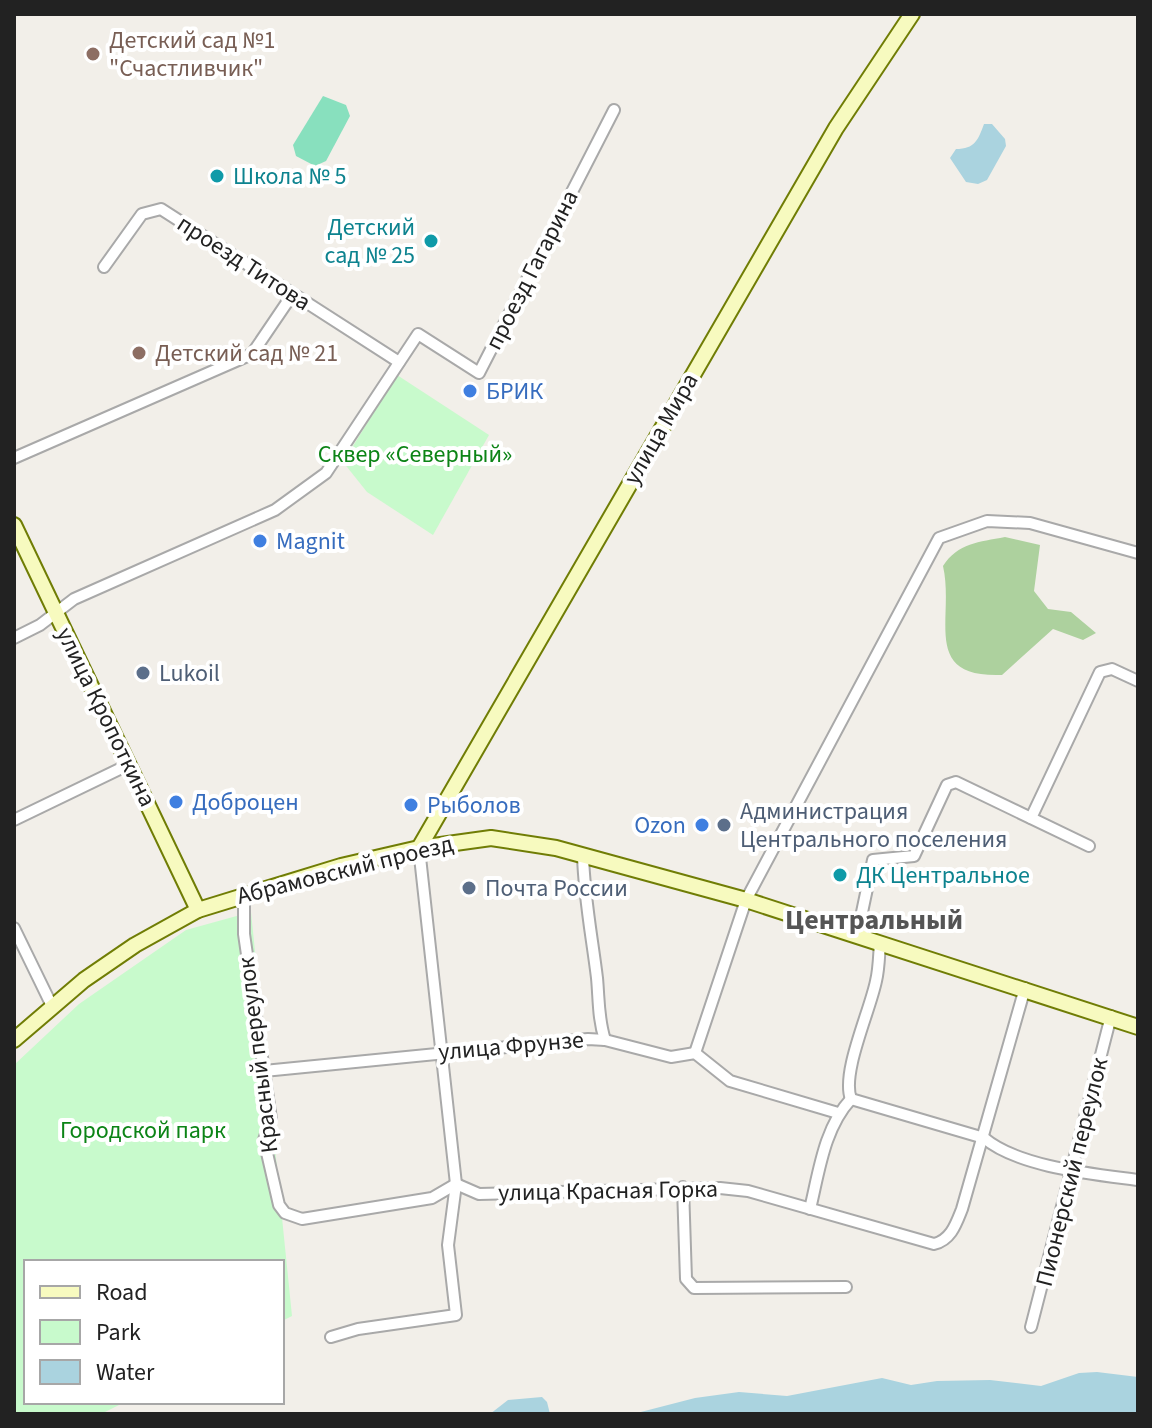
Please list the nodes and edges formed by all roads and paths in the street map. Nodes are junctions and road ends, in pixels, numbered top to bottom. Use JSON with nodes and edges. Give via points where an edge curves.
{"nodes":[{"id":1,"x":912,"y":14,"type":"edge"},
{"id":2,"x":614,"y":110,"type":"dead end"},
{"id":3,"x":104,"y":267,"type":"dead end"},
{"id":4,"x":292,"y":295,"type":"junction"},
{"id":5,"x":399,"y":362,"type":"junction"},
{"id":6,"x":14,"y":458,"type":"edge"},
{"id":7,"x":14,"y":525,"type":"edge"},
{"id":8,"x":1138,"y":553,"type":"edge"},
{"id":9,"x":55,"y":611,"type":"junction"},
{"id":10,"x":14,"y":638,"type":"edge"},
{"id":11,"x":1138,"y":681,"type":"edge"},
{"id":12,"x":130,"y":764,"type":"junction"},
{"id":13,"x":1031,"y":818,"type":"junction"},
{"id":14,"x":14,"y":820,"type":"edge"},
{"id":15,"x":1089,"y":846,"type":"dead end"},
{"id":16,"x":419,"y":848,"type":"junction"},
{"id":17,"x":583,"y":855,"type":"junction"},
{"id":18,"x":244,"y":894,"type":"junction"},
{"id":19,"x":746,"y":900,"type":"junction"},
{"id":20,"x":198,"y":910,"type":"junction"},
{"id":21,"x":14,"y":928,"type":"edge"},
{"id":22,"x":857,"y":936,"type":"junction"},
{"id":23,"x":880,"y":943,"type":"junction"},
{"id":24,"x":1025,"y":988,"type":"junction"},
{"id":25,"x":52,"y":1006,"type":"junction"},
{"id":26,"x":1111,"y":1016,"type":"junction"},
{"id":27,"x":1138,"y":1027,"type":"edge"},
{"id":28,"x":14,"y":1040,"type":"edge"},
{"id":29,"x":605,"y":1040,"type":"junction"},
{"id":30,"x":442,"y":1052,"type":"junction"},
{"id":31,"x":695,"y":1053,"type":"junction"},
{"id":32,"x":264,"y":1071,"type":"junction"},
{"id":33,"x":851,"y":1099,"type":"junction"},
{"id":34,"x":838,"y":1113,"type":"junction"},
{"id":35,"x":984,"y":1138,"type":"junction"},
{"id":36,"x":1071,"y":1168,"type":"junction"},
{"id":37,"x":1138,"y":1180,"type":"edge"},
{"id":38,"x":456,"y":1184,"type":"junction"},
{"id":39,"x":683,"y":1187,"type":"junction"},
{"id":40,"x":810,"y":1209,"type":"junction"},
{"id":41,"x":846,"y":1287,"type":"dead end"},
{"id":42,"x":1031,"y":1327,"type":"dead end"},
{"id":43,"x":331,"y":1337,"type":"dead end"}],
"edges":[{"from":1,"to":16,"type":"street","name":"улица Мира","via":[[836,128]]},
{"from":2,"to":5,"type":"street","name":"проезд Гагарина","via":[[479,373],[418,334]]},
{"from":3,"to":4,"type":"street","name":"проезд Титова","via":[[142,214],[161,209]]},
{"from":4,"to":5,"type":"street","name":"проезд Титова"},
{"from":4,"to":6,"type":"street","via":[[252,354]]},
{"from":5,"to":9,"type":"street","name":"проезд Гагарина","via":[[326,473],[275,510]]},
{"from":7,"to":9,"type":"street","name":"улица Кропоткина"},
{"from":8,"to":19,"type":"street","via":[[1030,523],[987,521],[939,538]]},
{"from":9,"to":10,"type":"street","name":"проезд Гагарина"},
{"from":9,"to":12,"type":"street","name":"улица Кропоткина"},
{"from":11,"to":13,"type":"street","via":[[1112,669],[1100,672]]},
{"from":12,"to":14,"type":"street"},
{"from":12,"to":20,"type":"street","name":"улица Кропоткина"},
{"from":13,"to":15,"type":"street"},
{"from":13,"to":22,"type":"street","via":[[956,782],[947,785],[914,856],[873,860]]},
{"from":16,"to":17,"type":"street","name":"Абрамовский проезд","via":[[491,838]]},
{"from":16,"to":18,"type":"street","name":"Абрамовский проезд"},
{"from":16,"to":30,"type":"street"},
{"from":17,"to":19,"type":"street","name":"Абрамовский проезд"},
{"from":17,"to":29,"type":"street"},
{"from":18,"to":20,"type":"street","name":"Абрамовский проезд"},
{"from":18,"to":32,"type":"street","name":"Красный переулок","via":[[244,934]]},
{"from":19,"to":22,"type":"street","name":"Абрамовский проезд"},
{"from":19,"to":31,"type":"street"},
{"from":20,"to":25,"type":"street","name":"Абрамовский проезд","via":[[135,945]]},
{"from":21,"to":25,"type":"street"},
{"from":22,"to":23,"type":"street","name":"Абрамовский проезд"},
{"from":23,"to":24,"type":"street","name":"Абрамовский проезд"},
{"from":23,"to":33,"type":"street","via":[[877,980],[852,1059]]},
{"from":24,"to":26,"type":"street","name":"Абрамовский проезд"},
{"from":24,"to":35,"type":"street"},
{"from":25,"to":28,"type":"street","name":"Абрамовский проезд"},
{"from":26,"to":27,"type":"street","name":"Абрамовский проезд"},
{"from":26,"to":36,"type":"street","name":"Пионерский переулок"},
{"from":29,"to":30,"type":"street","name":"улица Фрунзе"},
{"from":29,"to":31,"type":"street","name":"улица Фрунзе","via":[[671,1057]]},
{"from":30,"to":32,"type":"street","name":"улица Фрунзе"},
{"from":30,"to":38,"type":"street"},
{"from":31,"to":34,"type":"street","via":[[730,1081]]},
{"from":32,"to":38,"type":"street","name":"Красный переулок","via":[[271,1119],[264,1140],[285,1213],[302,1219],[432,1198]]},
{"from":33,"to":34,"type":"street"},
{"from":33,"to":35,"type":"street"},
{"from":34,"to":40,"type":"street"},
{"from":35,"to":36,"type":"street","via":[[1001,1153]]},
{"from":35,"to":40,"type":"street","name":"улица Красная Горка","via":[[954,1230],[943,1242],[934,1244]]},
{"from":36,"to":37,"type":"street"},
{"from":36,"to":42,"type":"street","name":"Пионерский переулок"},
{"from":38,"to":39,"type":"street","name":"улица Красная Горка","via":[[479,1194]]},
{"from":38,"to":43,"type":"street","via":[[448,1245],[456,1315]]},
{"from":39,"to":40,"type":"street","name":"улица Красная Горка","via":[[748,1191]]},
{"from":39,"to":41,"type":"street","via":[[686,1279],[694,1288]]}]}
